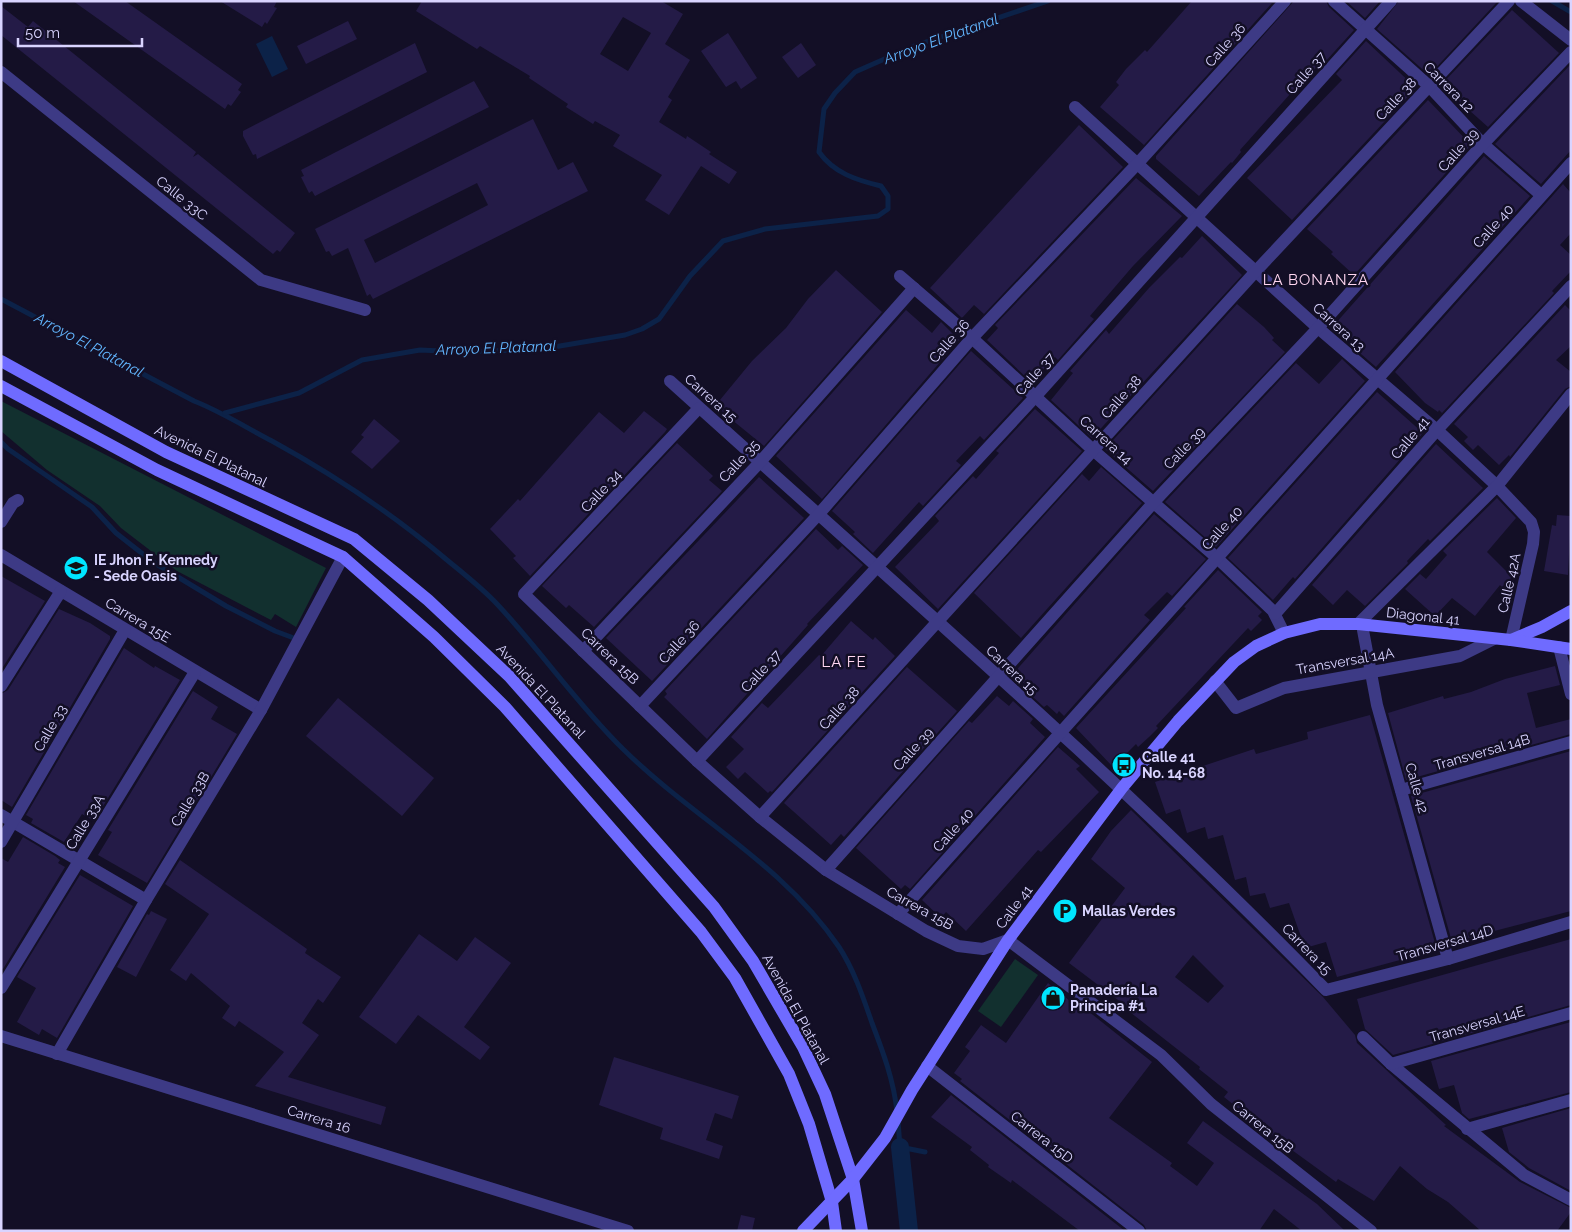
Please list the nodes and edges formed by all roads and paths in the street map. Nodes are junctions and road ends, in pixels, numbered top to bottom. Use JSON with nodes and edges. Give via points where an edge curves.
{"nodes":[{"id":1,"x":1285,"y":1,"type":"edge"},
{"id":2,"x":1334,"y":1,"type":"edge"},
{"id":3,"x":1391,"y":1,"type":"edge"},
{"id":4,"x":1509,"y":1,"type":"edge"},
{"id":5,"x":1521,"y":1,"type":"edge"},
{"id":6,"x":1366,"y":30,"type":"junction"},
{"id":7,"x":1571,"y":40,"type":"edge"},
{"id":8,"x":1571,"y":52,"type":"edge"},
{"id":9,"x":1,"y":72,"type":"edge"},
{"id":10,"x":1428,"y":86,"type":"junction"},
{"id":11,"x":1075,"y":107,"type":"dead end"},
{"id":12,"x":1484,"y":144,"type":"junction"},
{"id":13,"x":1139,"y":162,"type":"junction"},
{"id":14,"x":1571,"y":163,"type":"edge"},
{"id":15,"x":1541,"y":195,"type":"junction"},
{"id":16,"x":1197,"y":216,"type":"junction"},
{"id":17,"x":1256,"y":271,"type":"junction"},
{"id":18,"x":900,"y":276,"type":"dead end"},
{"id":19,"x":1571,"y":286,"type":"edge"},
{"id":20,"x":914,"y":288,"type":"junction"},
{"id":21,"x":365,"y":310,"type":"dead end"},
{"id":22,"x":1318,"y":328,"type":"junction"},
{"id":23,"x":972,"y":338,"type":"junction"},
{"id":24,"x":1,"y":362,"type":"edge"},
{"id":25,"x":1376,"y":379,"type":"junction"},
{"id":26,"x":670,"y":381,"type":"dead end"},
{"id":27,"x":1,"y":386,"type":"edge"},
{"id":28,"x":1571,"y":394,"type":"edge"},
{"id":29,"x":1036,"y":396,"type":"junction"},
{"id":30,"x":699,"y":408,"type":"junction"},
{"id":31,"x":1437,"y":430,"type":"junction"},
{"id":32,"x":1092,"y":450,"type":"junction"},
{"id":33,"x":760,"y":462,"type":"junction"},
{"id":34,"x":1497,"y":486,"type":"junction"},
{"id":35,"x":1,"y":496,"type":"edge"},
{"id":36,"x":1154,"y":502,"type":"junction"},
{"id":37,"x":818,"y":514,"type":"junction"},
{"id":38,"x":1,"y":522,"type":"edge"},
{"id":39,"x":1534,"y":532,"type":"joint"},
{"id":40,"x":1,"y":555,"type":"edge"},
{"id":41,"x":343,"y":557,"type":"junction"},
{"id":42,"x":1216,"y":558,"type":"junction"},
{"id":43,"x":879,"y":568,"type":"junction"},
{"id":44,"x":61,"y":591,"type":"junction"},
{"id":45,"x":524,"y":594,"type":"joint"},
{"id":46,"x":1571,"y":611,"type":"edge"},
{"id":47,"x":1276,"y":614,"type":"junction"},
{"id":48,"x":938,"y":622,"type":"junction"},
{"id":49,"x":1360,"y":625,"type":"junction"},
{"id":50,"x":124,"y":630,"type":"junction"},
{"id":51,"x":1284,"y":633,"type":"junction"},
{"id":52,"x":1494,"y":639,"type":"junction"},
{"id":53,"x":1511,"y":640,"type":"junction"},
{"id":54,"x":1565,"y":648,"type":"edge"},
{"id":55,"x":583,"y":651,"type":"junction"},
{"id":56,"x":195,"y":672,"type":"junction"},
{"id":57,"x":1371,"y":672,"type":"junction"},
{"id":58,"x":997,"y":677,"type":"junction"},
{"id":59,"x":1214,"y":681,"type":"junction"},
{"id":60,"x":1,"y":686,"type":"edge"},
{"id":61,"x":1571,"y":694,"type":"edge"},
{"id":62,"x":640,"y":706,"type":"junction"},
{"id":63,"x":261,"y":710,"type":"junction"},
{"id":64,"x":1059,"y":734,"type":"junction"},
{"id":65,"x":1571,"y":742,"type":"edge"},
{"id":66,"x":697,"y":761,"type":"junction"},
{"id":67,"x":1122,"y":788,"type":"junction"},
{"id":68,"x":1402,"y":790,"type":"junction"},
{"id":69,"x":1,"y":815,"type":"edge"},
{"id":70,"x":760,"y":817,"type":"junction"},
{"id":71,"x":13,"y":822,"type":"junction"},
{"id":72,"x":1,"y":842,"type":"edge"},
{"id":73,"x":79,"y":860,"type":"junction"},
{"id":74,"x":826,"y":870,"type":"junction"},
{"id":75,"x":146,"y":900,"type":"junction"},
{"id":76,"x":898,"y":914,"type":"junction"},
{"id":77,"x":1571,"y":922,"type":"edge"},
{"id":78,"x":1008,"y":940,"type":"junction"},
{"id":79,"x":1448,"y":959,"type":"junction"},
{"id":80,"x":1,"y":988,"type":"edge"},
{"id":81,"x":1326,"y":990,"type":"joint"},
{"id":82,"x":1571,"y":1013,"type":"edge"},
{"id":83,"x":1,"y":1036,"type":"edge"},
{"id":84,"x":1363,"y":1037,"type":"dead end"},
{"id":85,"x":57,"y":1054,"type":"junction"},
{"id":86,"x":1391,"y":1064,"type":"junction"},
{"id":87,"x":927,"y":1066,"type":"junction"},
{"id":88,"x":1571,"y":1100,"type":"edge"},
{"id":89,"x":1467,"y":1129,"type":"junction"},
{"id":90,"x":853,"y":1179,"type":"junction"},
{"id":91,"x":1571,"y":1200,"type":"edge"},
{"id":92,"x":832,"y":1202,"type":"junction"},
{"id":93,"x":628,"y":1231,"type":"edge"},
{"id":94,"x":803,"y":1231,"type":"edge"},
{"id":95,"x":836,"y":1231,"type":"edge"},
{"id":96,"x":862,"y":1231,"type":"edge"},
{"id":97,"x":1139,"y":1231,"type":"edge"},
{"id":98,"x":1371,"y":1231,"type":"edge"}],
"edges":[{"from":1,"to":13,"type":"street","name":"Calle 36"},
{"from":2,"to":6,"type":"street","name":"Carrera 12"},
{"from":3,"to":6,"type":"street","name":"Calle 37"},
{"from":4,"to":10,"type":"street","name":"Calle 38"},
{"from":5,"to":7,"type":"street"},
{"from":6,"to":10,"type":"street","name":"Carrera 12"},
{"from":6,"to":16,"type":"street","name":"Calle 37"},
{"from":8,"to":12,"type":"street","name":"Calle 39"},
{"from":9,"to":21,"type":"street","name":"Calle 33C","via":[[261,280]]},
{"from":10,"to":12,"type":"street","name":"Carrera 12"},
{"from":10,"to":17,"type":"street","name":"Calle 38"},
{"from":11,"to":13,"type":"street","name":"Carrera 13"},
{"from":12,"to":15,"type":"street","name":"Carrera 12"},
{"from":12,"to":22,"type":"street","name":"Calle 39"},
{"from":13,"to":16,"type":"street","name":"Carrera 13"},
{"from":13,"to":23,"type":"street","name":"Calle 36"},
{"from":14,"to":15,"type":"street","name":"Calle 40"},
{"from":15,"to":25,"type":"street","name":"Calle 40"},
{"from":16,"to":17,"type":"street","name":"Carrera 13"},
{"from":16,"to":29,"type":"street","name":"Calle 37"},
{"from":17,"to":22,"type":"street","name":"Carrera 13"},
{"from":17,"to":32,"type":"street","name":"Calle 38"},
{"from":18,"to":20,"type":"street","name":"Carrera 14"},
{"from":19,"to":31,"type":"street","name":"Calle 41"},
{"from":20,"to":23,"type":"street","name":"Carrera 14"},
{"from":20,"to":33,"type":"street","name":"Calle 35"},
{"from":22,"to":25,"type":"street","name":"Carrera 13"},
{"from":22,"to":36,"type":"street","name":"Calle 39"},
{"from":23,"to":29,"type":"street","name":"Carrera 14"},
{"from":23,"to":37,"type":"street","name":"Calle 36"},
{"from":24,"to":90,"type":"main road","name":"Avenida El Platanal","via":[[166,452],[354,539],[428,600],[509,676],[714,908],[753,961],[778,1000],[821,1086]]},
{"from":25,"to":31,"type":"street","name":"Carrera 13"},
{"from":25,"to":42,"type":"street","name":"Calle 40"},
{"from":26,"to":30,"type":"street","name":"Carrera 15"},
{"from":27,"to":41,"type":"main road","via":[[157,470]]},
{"from":28,"to":34,"type":"street"},
{"from":29,"to":32,"type":"street","name":"Carrera 14"},
{"from":29,"to":43,"type":"street","name":"Calle 37"},
{"from":30,"to":33,"type":"street","name":"Carrera 15"},
{"from":30,"to":45,"type":"street","name":"Calle 34"},
{"from":31,"to":34,"type":"street","name":"Carrera 13"},
{"from":31,"to":47,"type":"street","name":"Calle 41"},
{"from":32,"to":36,"type":"street","name":"Carrera 14"},
{"from":32,"to":48,"type":"street","name":"Calle 38"},
{"from":33,"to":37,"type":"street","name":"Carrera 15"},
{"from":33,"to":55,"type":"street","name":"Calle 35"},
{"from":34,"to":39,"type":"street","name":"Carrera 13","via":[[1531,522]]},
{"from":34,"to":49,"type":"street"},
{"from":35,"to":38,"type":"street","via":[[15,501]]},
{"from":36,"to":42,"type":"street","name":"Carrera 14"},
{"from":36,"to":58,"type":"street","name":"Calle 39"},
{"from":37,"to":43,"type":"street","name":"Carrera 15"},
{"from":37,"to":62,"type":"street","name":"Calle 36"},
{"from":39,"to":53,"type":"street","name":"Calle 42A"},
{"from":40,"to":44,"type":"street","name":"Carrera 15E"},
{"from":41,"to":63,"type":"street","name":"Calle 33B"},
{"from":41,"to":92,"type":"main road","via":[[434,637],[505,707],[701,932],[735,978],[789,1074],[809,1124]]},
{"from":42,"to":47,"type":"street","name":"Carrera 14"},
{"from":42,"to":64,"type":"street","name":"Calle 40"},
{"from":43,"to":48,"type":"street","name":"Carrera 15"},
{"from":43,"to":66,"type":"street","name":"Calle 37"},
{"from":44,"to":50,"type":"street","name":"Carrera 15E"},
{"from":44,"to":60,"type":"street"},
{"from":45,"to":55,"type":"street","name":"Carrera 15B"},
{"from":46,"to":53,"type":"main road"},
{"from":47,"to":51,"type":"street","name":"Carrera 14"},
{"from":48,"to":58,"type":"street","name":"Carrera 15"},
{"from":48,"to":70,"type":"street","name":"Calle 38"},
{"from":49,"to":51,"type":"main road","name":"Diagonal 41","via":[[1320,624]]},
{"from":49,"to":52,"type":"main road","name":"Diagonal 41"},
{"from":49,"to":57,"type":"street","name":"Calle 42"},
{"from":50,"to":56,"type":"street","name":"Carrera 15E"},
{"from":50,"to":71,"type":"street","name":"Calle 33"},
{"from":51,"to":59,"type":"main road","name":"Calle 41","via":[[1256,646]]},
{"from":52,"to":53,"type":"main road","name":"Diagonal 41"},
{"from":52,"to":57,"type":"street","name":"Transversal 14A","via":[[1460,656]]},
{"from":53,"to":54,"type":"main road","name":"Diagonal 41"},
{"from":54,"to":61,"type":"street"},
{"from":55,"to":62,"type":"street","name":"Carrera 15B"},
{"from":56,"to":63,"type":"street","name":"Carrera 15E"},
{"from":56,"to":73,"type":"street","name":"Calle 33A"},
{"from":57,"to":59,"type":"street","name":"Transversal 14A","via":[[1284,688],[1236,708]]},
{"from":57,"to":68,"type":"street","name":"Calle 42","via":[[1377,705]]},
{"from":58,"to":64,"type":"street","name":"Carrera 15"},
{"from":58,"to":74,"type":"street","name":"Calle 39"},
{"from":59,"to":67,"type":"main road","name":"Calle 41"},
{"from":62,"to":66,"type":"street","name":"Carrera 15B"},
{"from":63,"to":75,"type":"street","name":"Calle 33B"},
{"from":64,"to":67,"type":"street","name":"Carrera 15"},
{"from":64,"to":76,"type":"street","name":"Calle 40"},
{"from":65,"to":68,"type":"street","name":"Transversal 14B"},
{"from":66,"to":70,"type":"street","name":"Carrera 15B"},
{"from":67,"to":78,"type":"main road","name":"Calle 41"},
{"from":67,"to":81,"type":"street","name":"Carrera 15"},
{"from":68,"to":79,"type":"street","name":"Calle 42"},
{"from":69,"to":71,"type":"street"},
{"from":70,"to":74,"type":"street","name":"Carrera 15B"},
{"from":71,"to":72,"type":"street","name":"Calle 33"},
{"from":71,"to":73,"type":"street"},
{"from":73,"to":75,"type":"street"},
{"from":73,"to":80,"type":"street","name":"Calle 33A"},
{"from":74,"to":76,"type":"street","name":"Carrera 15B"},
{"from":75,"to":85,"type":"street","name":"Calle 33B"},
{"from":76,"to":78,"type":"street","name":"Carrera 15B","via":[[958,946],[983,949]]},
{"from":77,"to":79,"type":"street","name":"Transversal 14D"},
{"from":78,"to":87,"type":"main road","name":"Calle 41"},
{"from":78,"to":98,"type":"street","name":"Carrera 15B","via":[[1161,1056],[1211,1104]]},
{"from":79,"to":81,"type":"street","name":"Transversal 14D"},
{"from":82,"to":86,"type":"street","name":"Transversal 14E"},
{"from":83,"to":85,"type":"street","name":"Carrera 16"},
{"from":84,"to":86,"type":"street"},
{"from":85,"to":93,"type":"street","name":"Carrera 16"},
{"from":86,"to":89,"type":"street"},
{"from":87,"to":90,"type":"main road","name":"Calle 41","via":[[885,1138]]},
{"from":87,"to":97,"type":"street","name":"Carrera 15D"},
{"from":88,"to":89,"type":"street"},
{"from":89,"to":91,"type":"street","via":[[1524,1175]]},
{"from":90,"to":92,"type":"main road","name":"Calle 41"},
{"from":90,"to":96,"type":"main road","name":"Avenida El Platanal"},
{"from":92,"to":94,"type":"main road","name":"Calle 41"},
{"from":92,"to":95,"type":"main road"}]}
